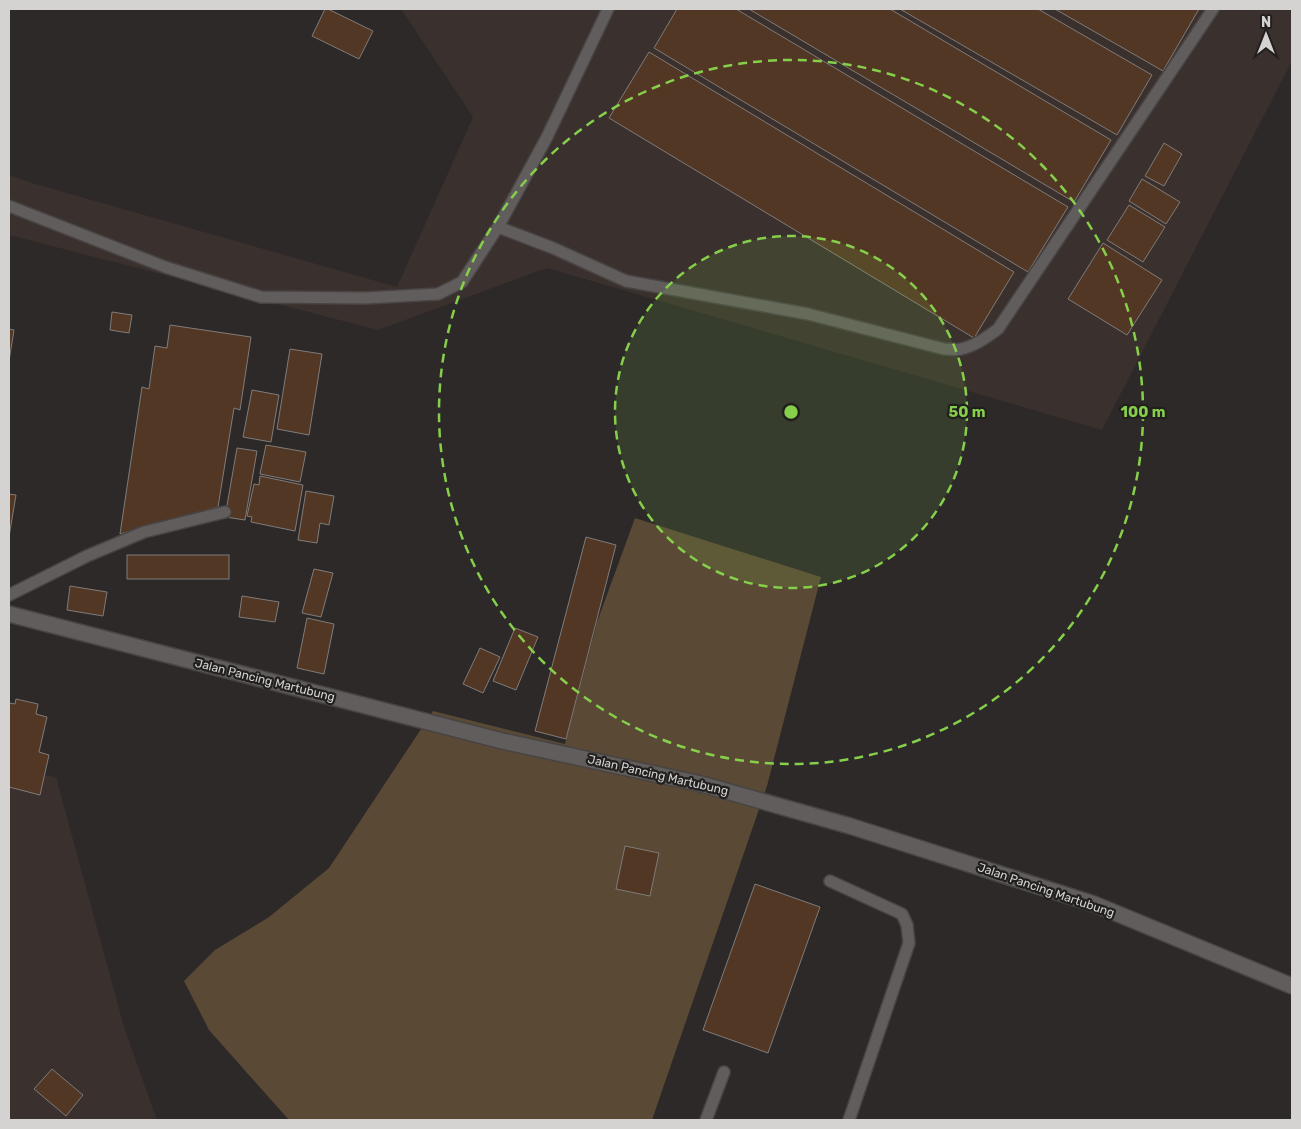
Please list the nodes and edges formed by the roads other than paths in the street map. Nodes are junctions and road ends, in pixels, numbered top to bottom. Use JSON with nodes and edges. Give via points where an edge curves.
{"nodes":[{"id":1,"x":608,"y":9,"type":"edge"},
{"id":2,"x":1213,"y":9,"type":"edge"},
{"id":3,"x":9,"y":206,"type":"edge"},
{"id":4,"x":498,"y":227,"type":"junction"},
{"id":5,"x":225,"y":512,"type":"dead end"},
{"id":6,"x":9,"y":595,"type":"edge"},
{"id":7,"x":9,"y":614,"type":"edge"},
{"id":8,"x":830,"y":881,"type":"dead end"},
{"id":9,"x":1292,"y":986,"type":"edge"},
{"id":10,"x":724,"y":1072,"type":"dead end"},
{"id":11,"x":706,"y":1120,"type":"edge"},
{"id":12,"x":849,"y":1120,"type":"edge"}],
"edges":[{"from":1,"to":4,"type":"lane","via":[[547,137]]},
{"from":2,"to":4,"type":"lane","via":[[998,329],[961,349],[944,349],[808,314],[626,281]]},
{"from":3,"to":4,"type":"lane","via":[[165,267],[261,297],[366,298],[438,294],[462,282]]},
{"from":5,"to":6,"type":"lane","via":[[144,532]]},
{"from":7,"to":9,"type":"street","name":"Jalan Pancing Martubung","via":[[502,741],[701,784],[841,823],[1094,904]]},
{"from":8,"to":12,"type":"lane","via":[[902,914],[907,926],[908,943]]},
{"from":10,"to":11,"type":"lane"}]}
